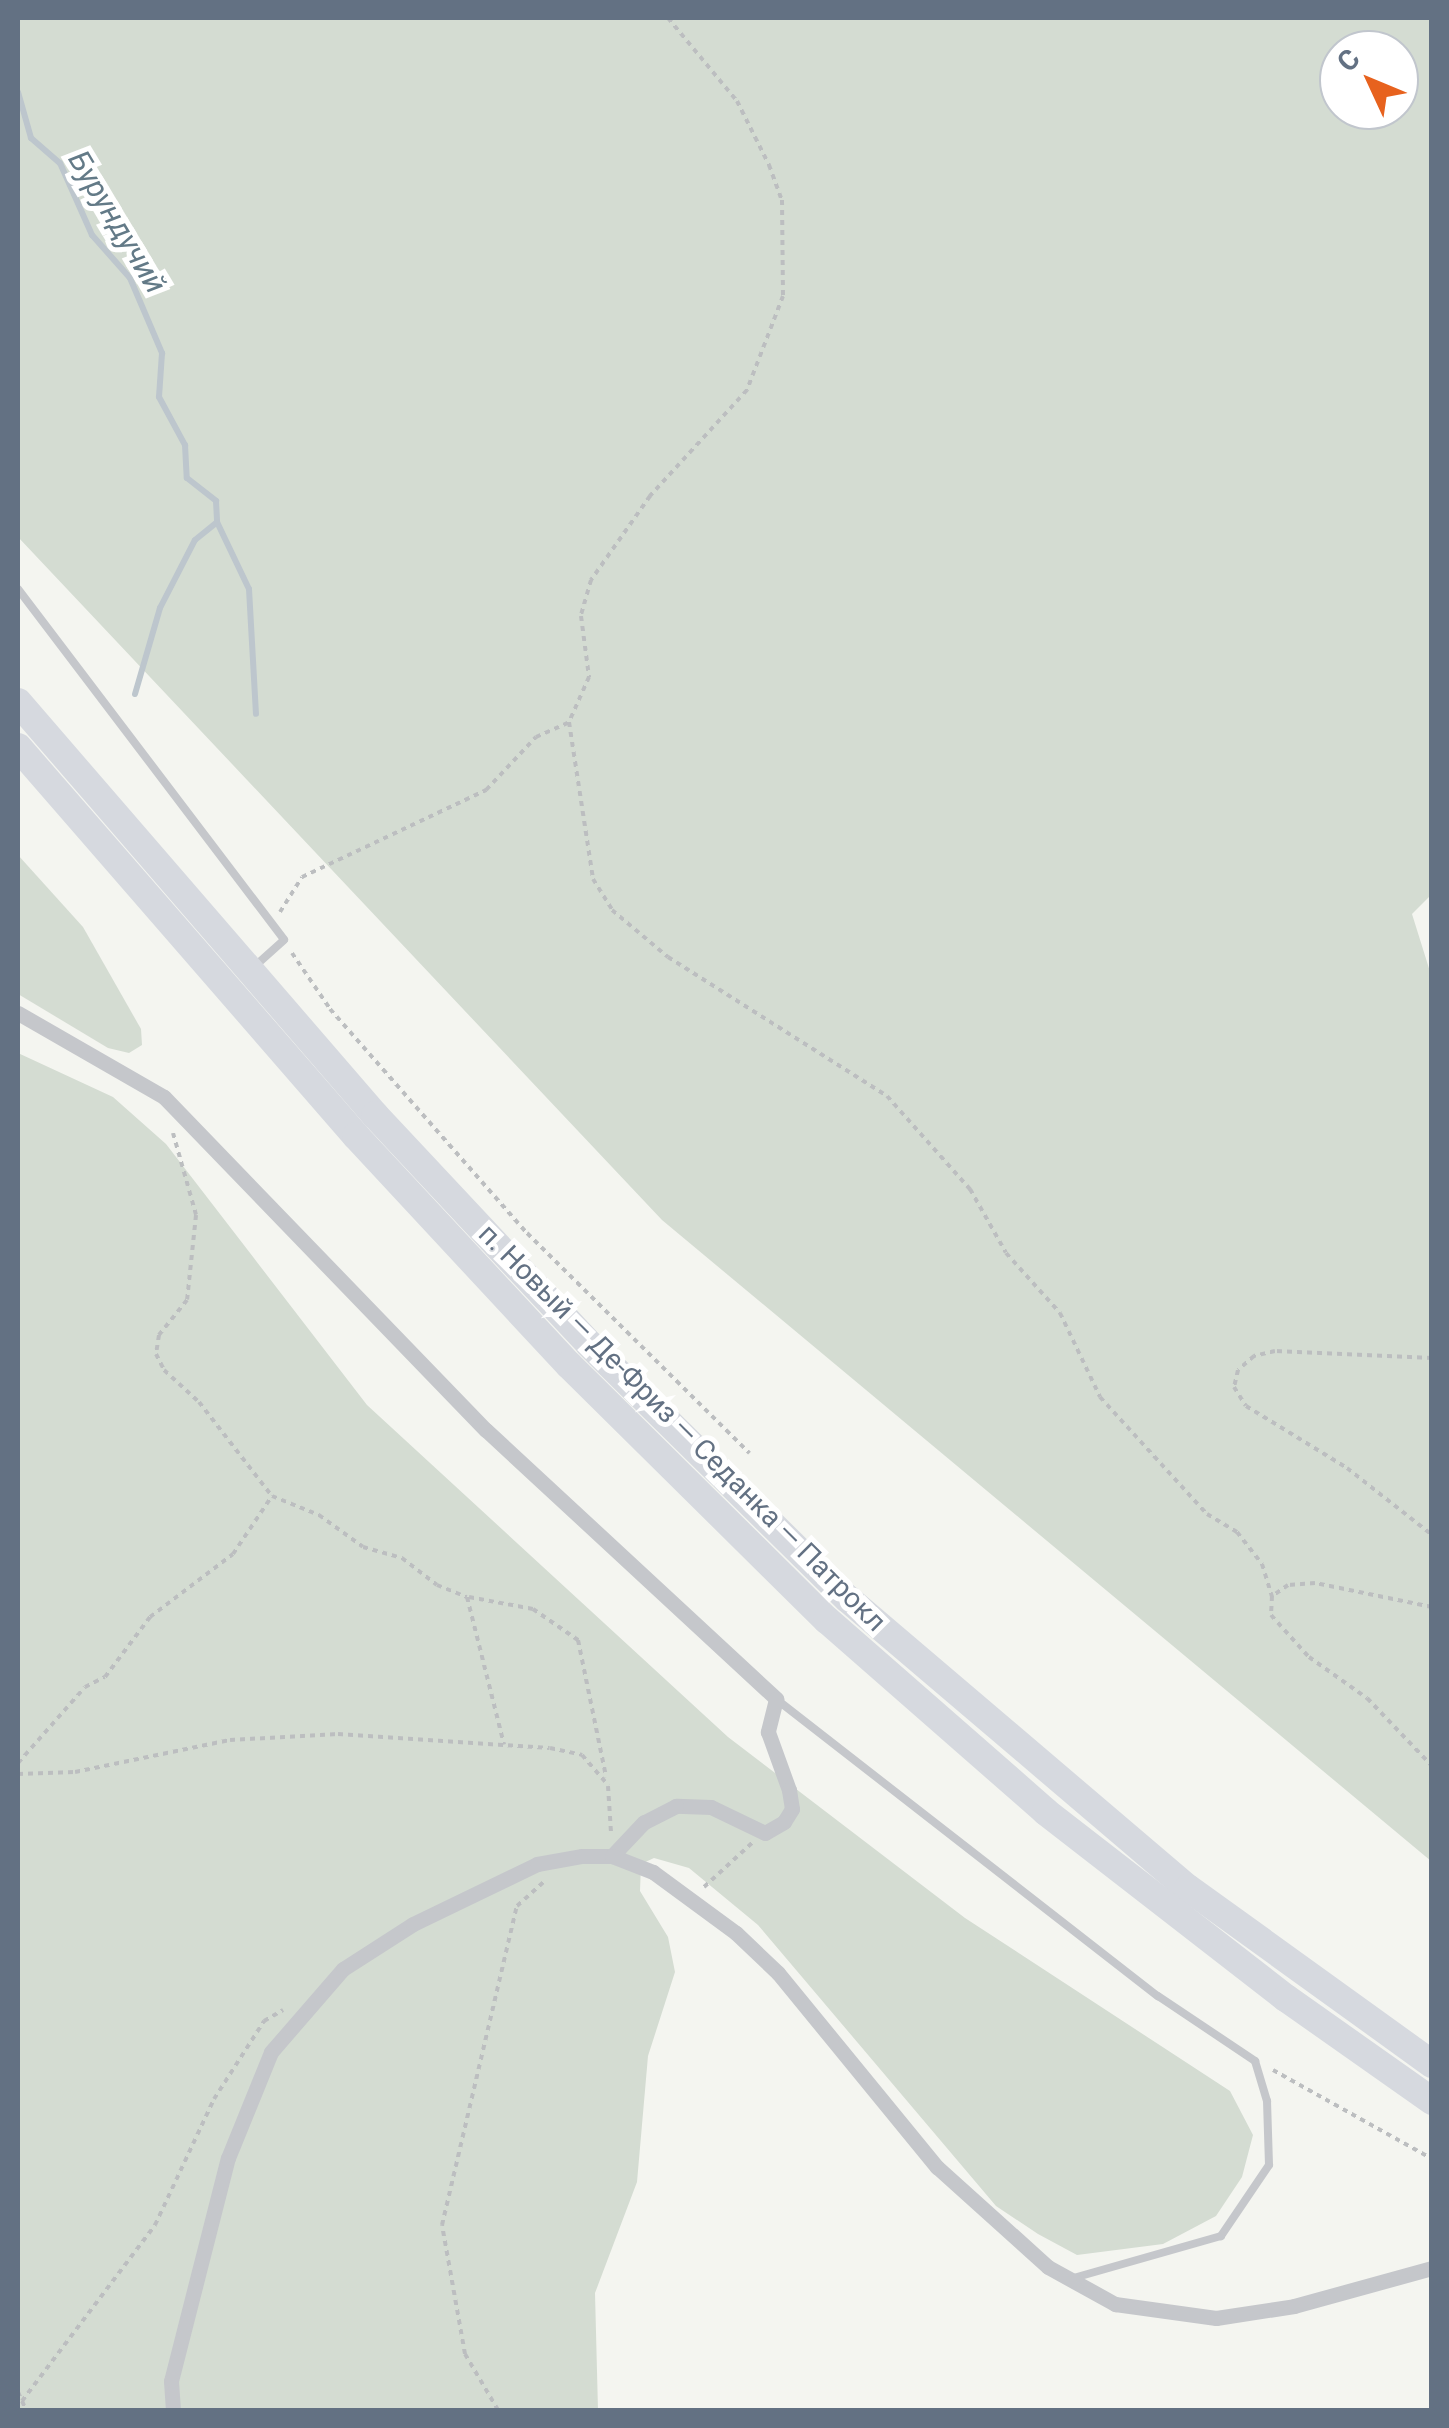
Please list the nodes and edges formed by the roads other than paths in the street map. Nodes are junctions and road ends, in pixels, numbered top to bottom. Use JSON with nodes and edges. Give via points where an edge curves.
{"nodes":[{"id":1,"x":18,"y":589,"type":"edge"},
{"id":2,"x":18,"y":702,"type":"edge"},
{"id":3,"x":18,"y":747,"type":"edge"},
{"id":4,"x":257,"y":964,"type":"dead end"},
{"id":5,"x":18,"y":1013,"type":"edge"},
{"id":6,"x":776,"y":1699,"type":"junction"},
{"id":7,"x":612,"y":1856,"type":"junction"},
{"id":8,"x":1432,"y":2064,"type":"edge"},
{"id":9,"x":1432,"y":2100,"type":"edge"},
{"id":10,"x":1432,"y":2268,"type":"edge"},
{"id":11,"x":1068,"y":2280,"type":"junction"},
{"id":12,"x":172,"y":2410,"type":"edge"}],
"edges":[{"from":1,"to":4,"type":"lane","via":[[284,940]]},
{"from":2,"to":8,"type":"highway","name":"п. Новый — Де-Фриз — Седанка — Патрокл","via":[[376,1115],[590,1344],[848,1599],[1188,1888]]},
{"from":3,"to":9,"type":"highway","name":"п. Новый — Де-Фриз — Седанка — Патрокл","via":[[356,1136],[569,1365],[827,1620],[1105,1859]]},
{"from":5,"to":6,"type":"street","via":[[164,1097],[472,1416]]},
{"from":6,"to":7,"type":"street","via":[[768,1732],[792,1809],[765,1832],[712,1808],[676,1806],[644,1822]]},
{"from":6,"to":11,"type":"lane","via":[[1158,1996],[1255,2061],[1267,2101],[1269,2165],[1221,2236]]},
{"from":7,"to":11,"type":"street","via":[[694,1898],[778,1973],[936,2167]]},
{"from":7,"to":12,"type":"street","via":[[538,1864],[412,1924],[343,1969],[304,2009],[271,2052],[228,2158],[171,2380]]},
{"from":10,"to":11,"type":"street","via":[[1294,2306],[1216,2318],[1129,2308]]}]}
